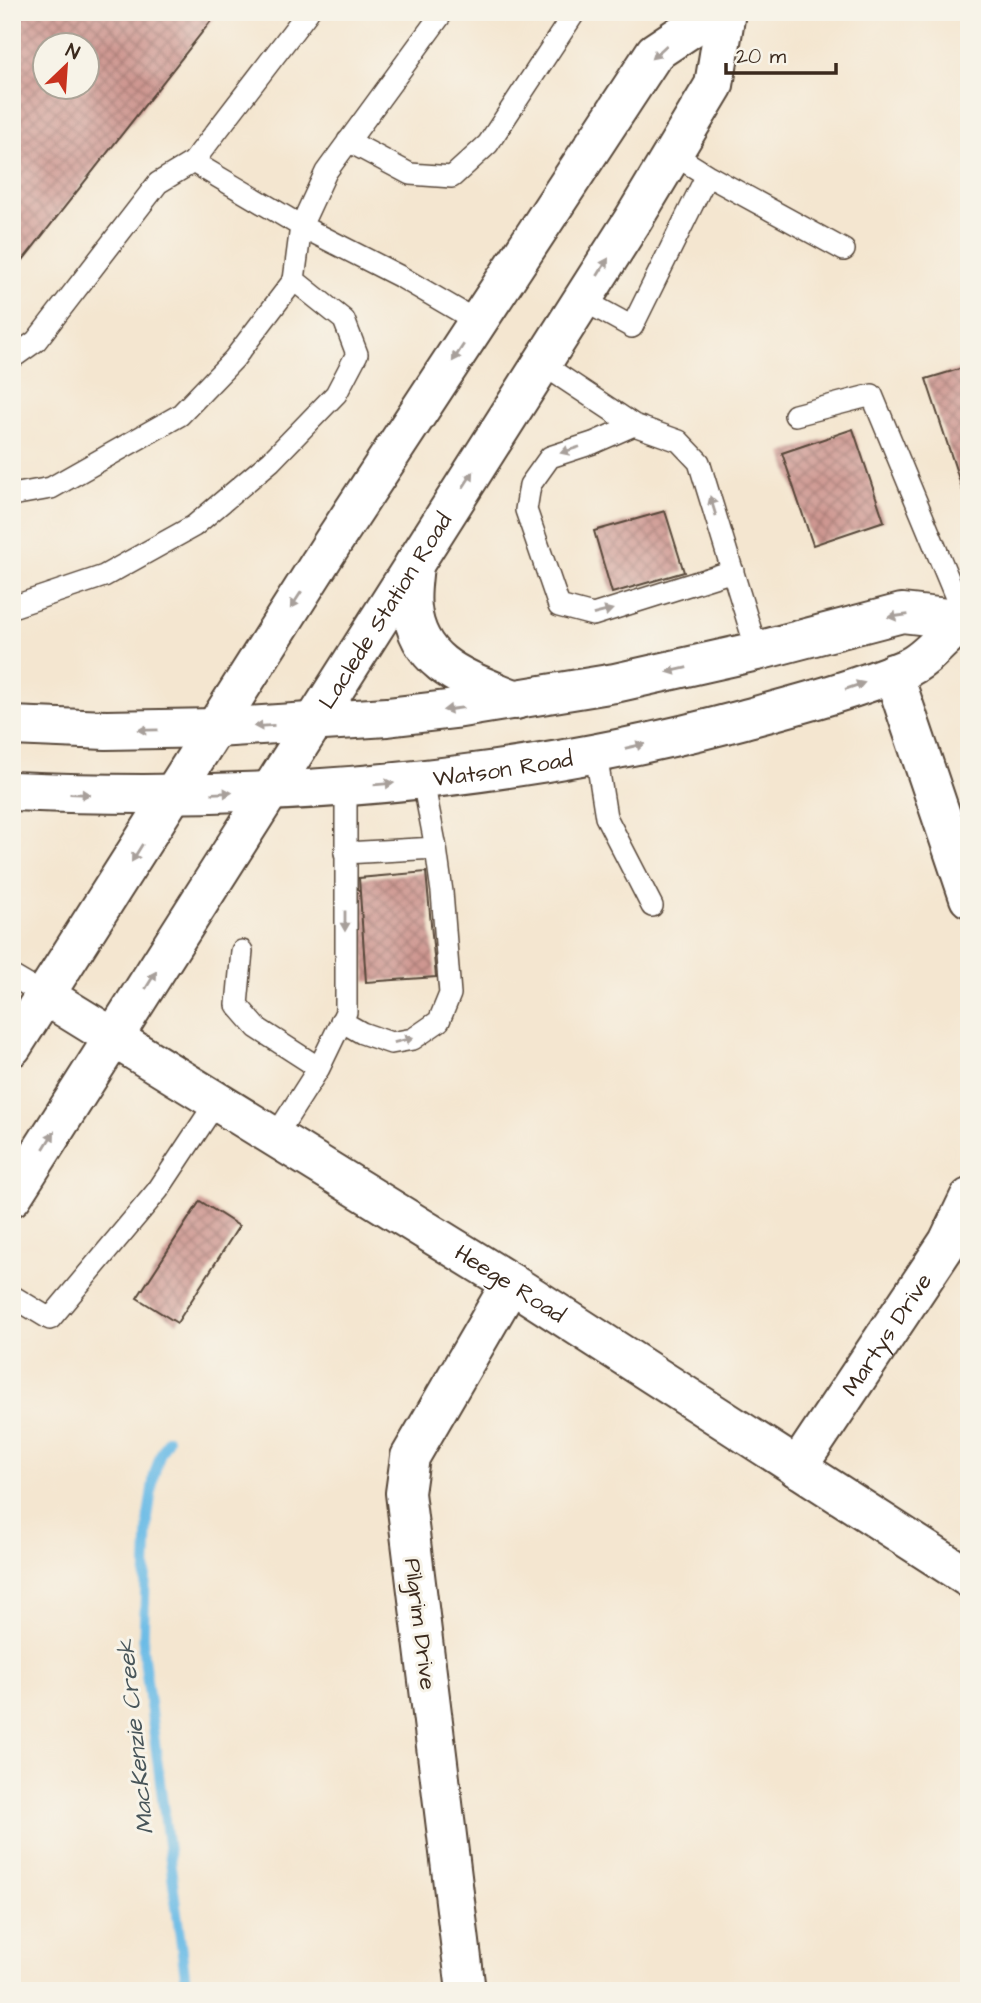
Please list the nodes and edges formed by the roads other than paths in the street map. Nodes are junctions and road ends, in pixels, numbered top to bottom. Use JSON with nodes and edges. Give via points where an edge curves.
{"nodes":[{"id":1,"x":308,"y":12,"type":"edge"},
{"id":2,"x":443,"y":12,"type":"edge"},
{"id":3,"x":575,"y":12,"type":"edge"},
{"id":4,"x":715,"y":12,"type":"edge"},
{"id":5,"x":726,"y":12,"type":"edge"},
{"id":6,"x":348,"y":141,"type":"junction"},
{"id":7,"x":673,"y":154,"type":"junction"},
{"id":8,"x":193,"y":162,"type":"junction"},
{"id":9,"x":707,"y":175,"type":"junction"},
{"id":10,"x":301,"y":226,"type":"junction"},
{"id":11,"x":845,"y":250,"type":"dead end"},
{"id":12,"x":294,"y":280,"type":"junction"},
{"id":13,"x":583,"y":300,"type":"junction"},
{"id":14,"x":478,"y":322,"type":"junction"},
{"id":15,"x":12,"y":358,"type":"edge"},
{"id":16,"x":542,"y":364,"type":"junction"},
{"id":17,"x":795,"y":415,"type":"dead end"},
{"id":18,"x":634,"y":425,"type":"junction"},
{"id":19,"x":12,"y":495,"type":"edge"},
{"id":20,"x":414,"y":564,"type":"junction"},
{"id":21,"x":733,"y":571,"type":"junction"},
{"id":22,"x":12,"y":607,"type":"edge"},
{"id":23,"x":968,"y":623,"type":"edge"},
{"id":24,"x":757,"y":651,"type":"junction"},
{"id":25,"x":893,"y":673,"type":"junction"},
{"id":26,"x":516,"y":700,"type":"junction"},
{"id":27,"x":313,"y":723,"type":"junction"},
{"id":28,"x":12,"y":726,"type":"edge"},
{"id":29,"x":216,"y":729,"type":"junction"},
{"id":30,"x":596,"y":754,"type":"junction"},
{"id":31,"x":423,"y":780,"type":"junction"},
{"id":32,"x":346,"y":788,"type":"junction"},
{"id":33,"x":12,"y":791,"type":"edge"},
{"id":34,"x":270,"y":791,"type":"junction"},
{"id":35,"x":173,"y":795,"type":"junction"},
{"id":36,"x":436,"y":848,"type":"junction"},
{"id":37,"x":345,"y":853,"type":"junction"},
{"id":38,"x":969,"y":897,"type":"edge"},
{"id":39,"x":652,"y":906,"type":"dead end"},
{"id":40,"x":242,"y":951,"type":"dead end"},
{"id":41,"x":12,"y":976,"type":"edge"},
{"id":42,"x":46,"y":996,"type":"junction"},
{"id":43,"x":341,"y":1021,"type":"junction"},
{"id":44,"x":114,"y":1038,"type":"junction"},
{"id":45,"x":12,"y":1048,"type":"edge"},
{"id":46,"x":319,"y":1068,"type":"junction"},
{"id":47,"x":217,"y":1101,"type":"junction"},
{"id":48,"x":275,"y":1137,"type":"junction"},
{"id":49,"x":12,"y":1197,"type":"edge"},
{"id":50,"x":969,"y":1198,"type":"edge"},
{"id":51,"x":511,"y":1283,"type":"junction"},
{"id":52,"x":12,"y":1296,"type":"edge"},
{"id":53,"x":797,"y":1468,"type":"junction"},
{"id":54,"x":969,"y":1578,"type":"edge"},
{"id":55,"x":466,"y":1991,"type":"edge"}],
"edges":[{"from":1,"to":8,"type":"lane"},
{"from":2,"to":6,"type":"lane"},
{"from":3,"to":6,"type":"lane","via":[[488,144],[452,177],[410,174]]},
{"from":4,"to":14,"type":"main road","one_way":true,"via":[[655,52]]},
{"from":5,"to":7,"type":"main road","name":"Laclede Station Road","via":[[714,85]]},
{"from":6,"to":10,"type":"lane","via":[[326,172]]},
{"from":7,"to":9,"type":"lane"},
{"from":13,"to":7,"type":"main road","name":"Laclede Station Road","one_way":true},
{"from":8,"to":10,"type":"lane"},
{"from":8,"to":15,"type":"lane","via":[[158,183],[36,341]]},
{"from":9,"to":11,"type":"lane"},
{"from":9,"to":13,"type":"lane","via":[[632,327]]},
{"from":10,"to":12,"type":"lane"},
{"from":10,"to":14,"type":"lane","via":[[401,276]]},
{"from":12,"to":19,"type":"lane","via":[[234,359],[180,415],[51,488]]},
{"from":12,"to":22,"type":"lane","via":[[344,320],[357,355],[336,394],[271,461],[194,526],[104,576]]},
{"from":13,"to":16,"type":"main road","name":"Laclede Station Road"},
{"from":14,"to":29,"type":"main road","one_way":true},
{"from":16,"to":18,"type":"lane"},
{"from":20,"to":16,"type":"main road","name":"Laclede Station Road","one_way":true},
{"from":17,"to":23,"type":"lane","via":[[872,395]]},
{"from":21,"to":18,"type":"lane","one_way":true,"via":[[699,462],[679,441]]},
{"from":18,"to":21,"type":"lane","one_way":true,"via":[[550,457],[530,485],[526,510],[559,606],[593,615]]},
{"from":20,"to":26,"type":"main road","via":[[411,606],[418,635],[429,653],[471,681]]},
{"from":20,"to":27,"type":"main road","name":"Laclede Station Road"},
{"from":21,"to":24,"type":"lane"},
{"from":23,"to":24,"type":"main road","one_way":true,"via":[[902,613]]},
{"from":23,"to":25,"type":"main road","name":"Watson Road","via":[[910,667]]},
{"from":24,"to":26,"type":"main road","one_way":true},
{"from":30,"to":25,"type":"main road","name":"Watson Road","one_way":true,"via":[[698,732]]},
{"from":25,"to":38,"type":"main road"},
{"from":26,"to":27,"type":"main road","one_way":true},
{"from":27,"to":29,"type":"main road","one_way":true},
{"from":27,"to":34,"type":"main road","name":"Laclede Station Road"},
{"from":29,"to":28,"type":"main road","one_way":true},
{"from":29,"to":35,"type":"main road"},
{"from":30,"to":31,"type":"main road","name":"Watson Road"},
{"from":30,"to":39,"type":"lane","via":[[606,817]]},
{"from":32,"to":31,"type":"main road","name":"Watson Road","one_way":true},
{"from":31,"to":36,"type":"lane"},
{"from":32,"to":34,"type":"main road","name":"Watson Road"},
{"from":32,"to":37,"type":"lane"},
{"from":33,"to":35,"type":"main road","name":"Watson Road","one_way":true},
{"from":35,"to":34,"type":"main road","name":"Watson Road","one_way":true},
{"from":44,"to":34,"type":"main road","name":"Laclede Station Road","one_way":true},
{"from":35,"to":42,"type":"main road","one_way":true},
{"from":36,"to":37,"type":"lane"},
{"from":43,"to":36,"type":"lane","one_way":true,"via":[[391,1043],[413,1039],[439,1021],[450,994]]},
{"from":37,"to":43,"type":"lane","one_way":true,"via":[[346,1012]]},
{"from":40,"to":46,"type":"lane","via":[[237,1005],[257,1028]]},
{"from":41,"to":42,"type":"lane"},
{"from":42,"to":44,"type":"main road","name":"Heege Road"},
{"from":42,"to":45,"type":"main road"},
{"from":43,"to":46,"type":"lane"},
{"from":44,"to":47,"type":"main road","name":"Heege Road"},
{"from":49,"to":44,"type":"main road","name":"Laclede Station Road","one_way":true},
{"from":46,"to":48,"type":"lane"},
{"from":47,"to":48,"type":"main road","name":"Heege Road"},
{"from":47,"to":52,"type":"lane","via":[[158,1190],[50,1318]]},
{"from":48,"to":51,"type":"main road","name":"Heege Road"},
{"from":50,"to":53,"type":"main road","name":"Martys Drive","via":[[948,1242]]},
{"from":51,"to":53,"type":"main road","name":"Heege Road"},
{"from":51,"to":55,"type":"main road","name":"Pilgrim Drive","via":[[410,1457],[405,1493]]},
{"from":53,"to":54,"type":"main road","name":"Heege Road"}]}
